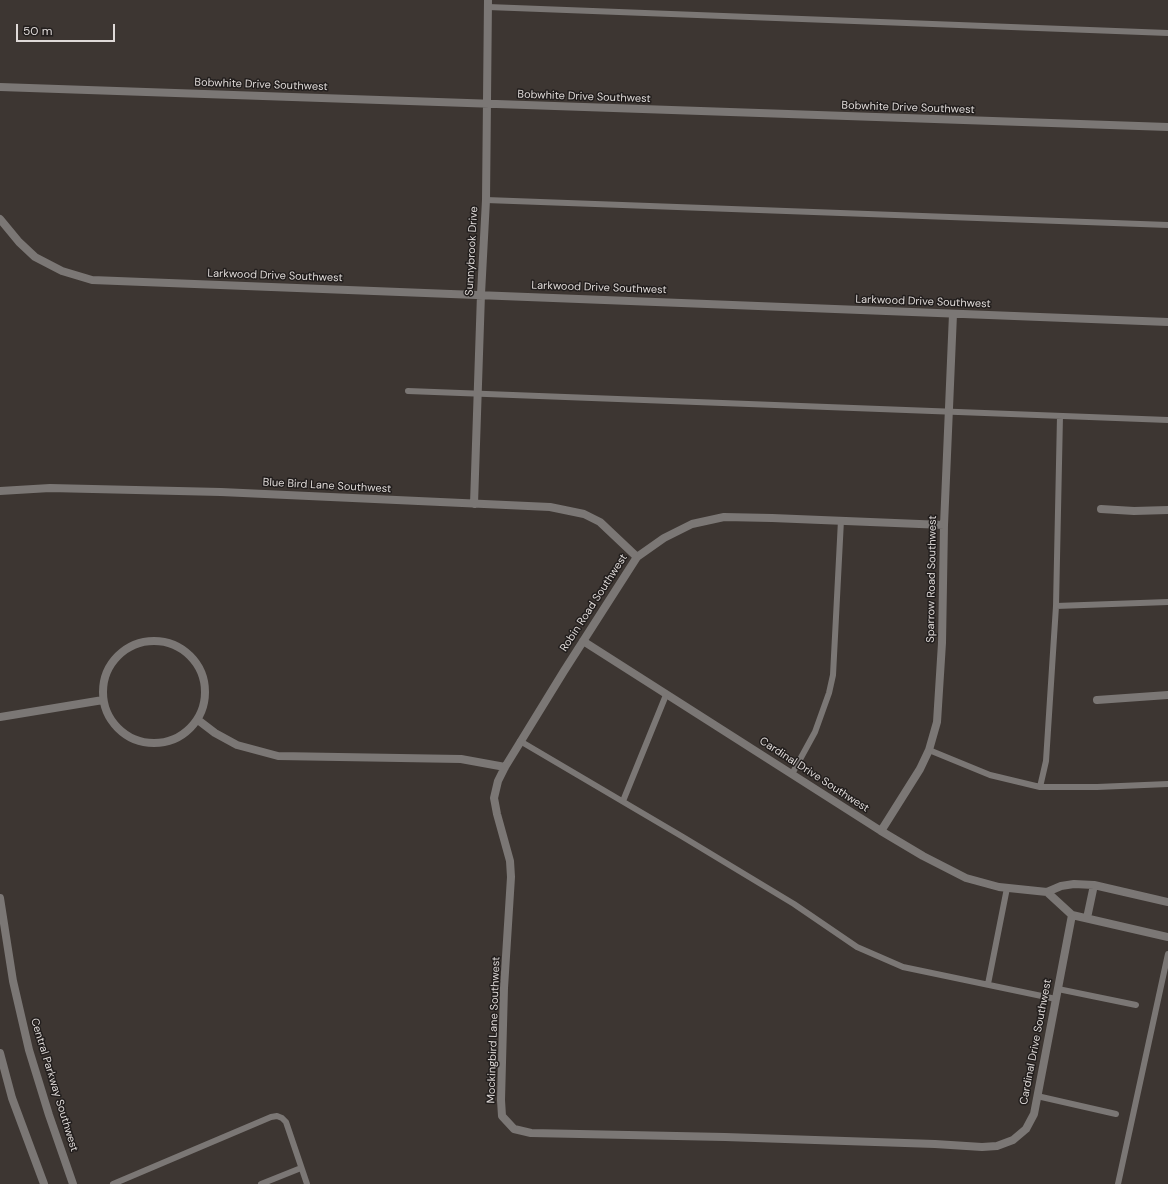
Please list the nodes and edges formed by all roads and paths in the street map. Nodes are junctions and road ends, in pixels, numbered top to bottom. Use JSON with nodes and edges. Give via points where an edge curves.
{"nodes":[{"id":1,"x":488,"y":3,"type":"edge"},
{"id":2,"x":1168,"y":33,"type":"edge"},
{"id":3,"x":0,"y":87,"type":"edge"},
{"id":4,"x":487,"y":105,"type":"junction"},
{"id":5,"x":1168,"y":127,"type":"edge"},
{"id":6,"x":486,"y":200,"type":"junction"},
{"id":7,"x":0,"y":219,"type":"edge"},
{"id":8,"x":1168,"y":225,"type":"edge"},
{"id":9,"x":480,"y":294,"type":"junction"},
{"id":10,"x":953,"y":314,"type":"junction"},
{"id":11,"x":1168,"y":322,"type":"edge"},
{"id":12,"x":408,"y":391,"type":"dead end"},
{"id":13,"x":478,"y":394,"type":"junction"},
{"id":14,"x":948,"y":411,"type":"junction"},
{"id":15,"x":1060,"y":416,"type":"junction"},
{"id":16,"x":1168,"y":420,"type":"edge"},
{"id":17,"x":0,"y":491,"type":"edge"},
{"id":18,"x":474,"y":504,"type":"junction"},
{"id":19,"x":1102,"y":509,"type":"dead end"},
{"id":20,"x":1168,"y":510,"type":"edge"},
{"id":21,"x":841,"y":520,"type":"junction"},
{"id":22,"x":944,"y":525,"type":"junction"},
{"id":23,"x":637,"y":557,"type":"junction"},
{"id":24,"x":1168,"y":602,"type":"edge"},
{"id":25,"x":1056,"y":606,"type":"junction"},
{"id":26,"x":583,"y":641,"type":"junction"},
{"id":27,"x":666,"y":695,"type":"junction"},
{"id":28,"x":1168,"y":695,"type":"edge"},
{"id":29,"x":103,"y":700,"type":"junction"},
{"id":30,"x":1097,"y":700,"type":"dead end"},
{"id":31,"x":0,"y":717,"type":"edge"},
{"id":32,"x":198,"y":720,"type":"junction"},
{"id":33,"x":520,"y":741,"type":"junction"},
{"id":34,"x":929,"y":750,"type":"junction"},
{"id":35,"x":505,"y":767,"type":"junction"},
{"id":36,"x":792,"y":774,"type":"junction"},
{"id":37,"x":1168,"y":784,"type":"edge"},
{"id":38,"x":1040,"y":787,"type":"junction"},
{"id":39,"x":623,"y":801,"type":"junction"},
{"id":40,"x":497,"y":814,"type":"joint"},
{"id":41,"x":881,"y":831,"type":"junction"},
{"id":42,"x":1094,"y":886,"type":"junction"},
{"id":43,"x":1008,"y":888,"type":"junction"},
{"id":44,"x":1047,"y":892,"type":"junction"},
{"id":45,"x":0,"y":898,"type":"edge"},
{"id":46,"x":1168,"y":902,"type":"edge"},
{"id":47,"x":1072,"y":914,"type":"junction"},
{"id":48,"x":1087,"y":918,"type":"junction"},
{"id":49,"x":1168,"y":937,"type":"edge"},
{"id":50,"x":1168,"y":954,"type":"edge"},
{"id":51,"x":988,"y":984,"type":"junction"},
{"id":52,"x":1058,"y":989,"type":"junction"},
{"id":53,"x":1056,"y":999,"type":"junction"},
{"id":54,"x":1136,"y":1005,"type":"dead end"},
{"id":55,"x":0,"y":1053,"type":"edge"},
{"id":56,"x":1037,"y":1096,"type":"junction"},
{"id":57,"x":1116,"y":1114,"type":"dead end"},
{"id":58,"x":820,"y":1141,"type":"joint"},
{"id":59,"x":301,"y":1168,"type":"junction"},
{"id":60,"x":124,"y":1182,"type":"edge"},
{"id":61,"x":44,"y":1184,"type":"edge"},
{"id":62,"x":73,"y":1184,"type":"edge"},
{"id":63,"x":113,"y":1184,"type":"edge"},
{"id":64,"x":261,"y":1184,"type":"edge"},
{"id":65,"x":307,"y":1184,"type":"edge"},
{"id":66,"x":1118,"y":1184,"type":"edge"}],
"edges":[{"from":1,"to":2,"type":"lane"},
{"from":1,"to":4,"type":"street","name":"Sunnybrook Drive"},
{"from":3,"to":4,"type":"street","name":"Bobwhite Drive Southwest"},
{"from":4,"to":5,"type":"street","name":"Bobwhite Drive Southwest"},
{"from":4,"to":6,"type":"street","name":"Sunnybrook Drive"},
{"from":6,"to":8,"type":"lane"},
{"from":6,"to":9,"type":"street","name":"Sunnybrook Drive"},
{"from":7,"to":9,"type":"street","name":"Larkwood Drive Southwest","via":[[35,257],[62,272],[92,280]]},
{"from":9,"to":10,"type":"street","name":"Larkwood Drive Southwest"},
{"from":9,"to":13,"type":"street","name":"Sunnybrook Drive"},
{"from":10,"to":11,"type":"street","name":"Larkwood Drive Southwest"},
{"from":10,"to":14,"type":"street","name":"Sparrow Road Southwest"},
{"from":12,"to":13,"type":"lane"},
{"from":13,"to":14,"type":"lane"},
{"from":13,"to":18,"type":"street","name":"Sunnybrook Drive"},
{"from":14,"to":15,"type":"lane"},
{"from":14,"to":22,"type":"street","name":"Sparrow Road Southwest"},
{"from":15,"to":16,"type":"lane"},
{"from":15,"to":25,"type":"lane"},
{"from":17,"to":18,"type":"street","name":"Blue Bird Lane Southwest","via":[[50,488],[221,492]]},
{"from":18,"to":23,"type":"street","name":"Blue Bird Lane Southwest","via":[[550,507],[584,514],[600,522]]},
{"from":19,"to":20,"type":"street"},
{"from":21,"to":22,"type":"street","name":"Robin Road Southwest"},
{"from":21,"to":23,"type":"street","name":"Robin Road Southwest","via":[[724,517],[692,524],[664,538]]},
{"from":21,"to":36,"type":"lane","via":[[833,675],[815,732]]},
{"from":22,"to":34,"type":"street","name":"Sparrow Road Southwest","via":[[940,684],[937,722]]},
{"from":23,"to":26,"type":"street","name":"Robin Road Southwest"},
{"from":24,"to":25,"type":"lane"},
{"from":25,"to":38,"type":"lane","via":[[1046,761]]},
{"from":26,"to":27,"type":"street","name":"Cardinal Drive Southwest"},
{"from":26,"to":33,"type":"street","name":"Robin Road Southwest"},
{"from":27,"to":36,"type":"street","name":"Cardinal Drive Southwest"},
{"from":27,"to":39,"type":"lane"},
{"from":28,"to":30,"type":"street"},
{"from":29,"to":31,"type":"street"},
{"from":29,"to":32,"type":"street","via":[[106,713],[115,727],[127,737],[142,743],[158,744],[174,740],[187,732]]},
{"from":29,"to":32,"type":"street","via":[[103,680],[110,664],[122,651],[138,643],[156,640],[174,644],[189,654],[200,668],[205,686],[205,703]]},
{"from":32,"to":35,"type":"street","via":[[237,745],[278,756],[461,759]]},
{"from":33,"to":35,"type":"street","name":"Robin Road Southwest"},
{"from":33,"to":39,"type":"lane"},
{"from":34,"to":38,"type":"lane","via":[[990,775]]},
{"from":34,"to":41,"type":"street","name":"Sparrow Road Southwest"},
{"from":35,"to":40,"type":"street","name":"Robin Road Southwest","via":[[494,798]]},
{"from":36,"to":41,"type":"street","name":"Cardinal Drive Southwest"},
{"from":37,"to":38,"type":"lane"},
{"from":39,"to":51,"type":"lane","via":[[794,904],[857,947],[903,967]]},
{"from":40,"to":58,"type":"street","name":"Mockingbird Lane Southwest","via":[[506,845],[511,877],[504,988],[501,1100],[502,1116],[514,1129],[531,1133]]},
{"from":41,"to":43,"type":"street","name":"Cardinal Drive Southwest","via":[[966,878]]},
{"from":42,"to":44,"type":"street","name":"Cardinal Drive Southwest","via":[[1074,884]]},
{"from":42,"to":46,"type":"street","name":"Cardinal Drive Southwest"},
{"from":42,"to":48,"type":"street"},
{"from":43,"to":44,"type":"street","name":"Cardinal Drive Southwest"},
{"from":43,"to":51,"type":"lane"},
{"from":44,"to":47,"type":"street"},
{"from":45,"to":62,"type":"street","name":"Central Parkway Southwest","via":[[13,981],[29,1050]]},
{"from":47,"to":48,"type":"street"},
{"from":47,"to":52,"type":"street","name":"Cardinal Drive Southwest"},
{"from":48,"to":49,"type":"street"},
{"from":50,"to":66,"type":"lane"},
{"from":51,"to":53,"type":"lane"},
{"from":52,"to":53,"type":"street","name":"Cardinal Drive Southwest"},
{"from":52,"to":54,"type":"lane"},
{"from":53,"to":56,"type":"street","name":"Cardinal Drive Southwest"},
{"from":55,"to":61,"type":"street","via":[[12,1098]]},
{"from":56,"to":57,"type":"lane"},
{"from":56,"to":58,"type":"street","name":"Cardinal Drive Southwest","via":[[1034,1114],[1026,1129],[1013,1140],[997,1146]]},
{"from":59,"to":60,"type":"lane","via":[[286,1122],[277,1116]]},
{"from":59,"to":64,"type":"lane"},
{"from":59,"to":65,"type":"lane"},
{"from":60,"to":63,"type":"lane"}]}
